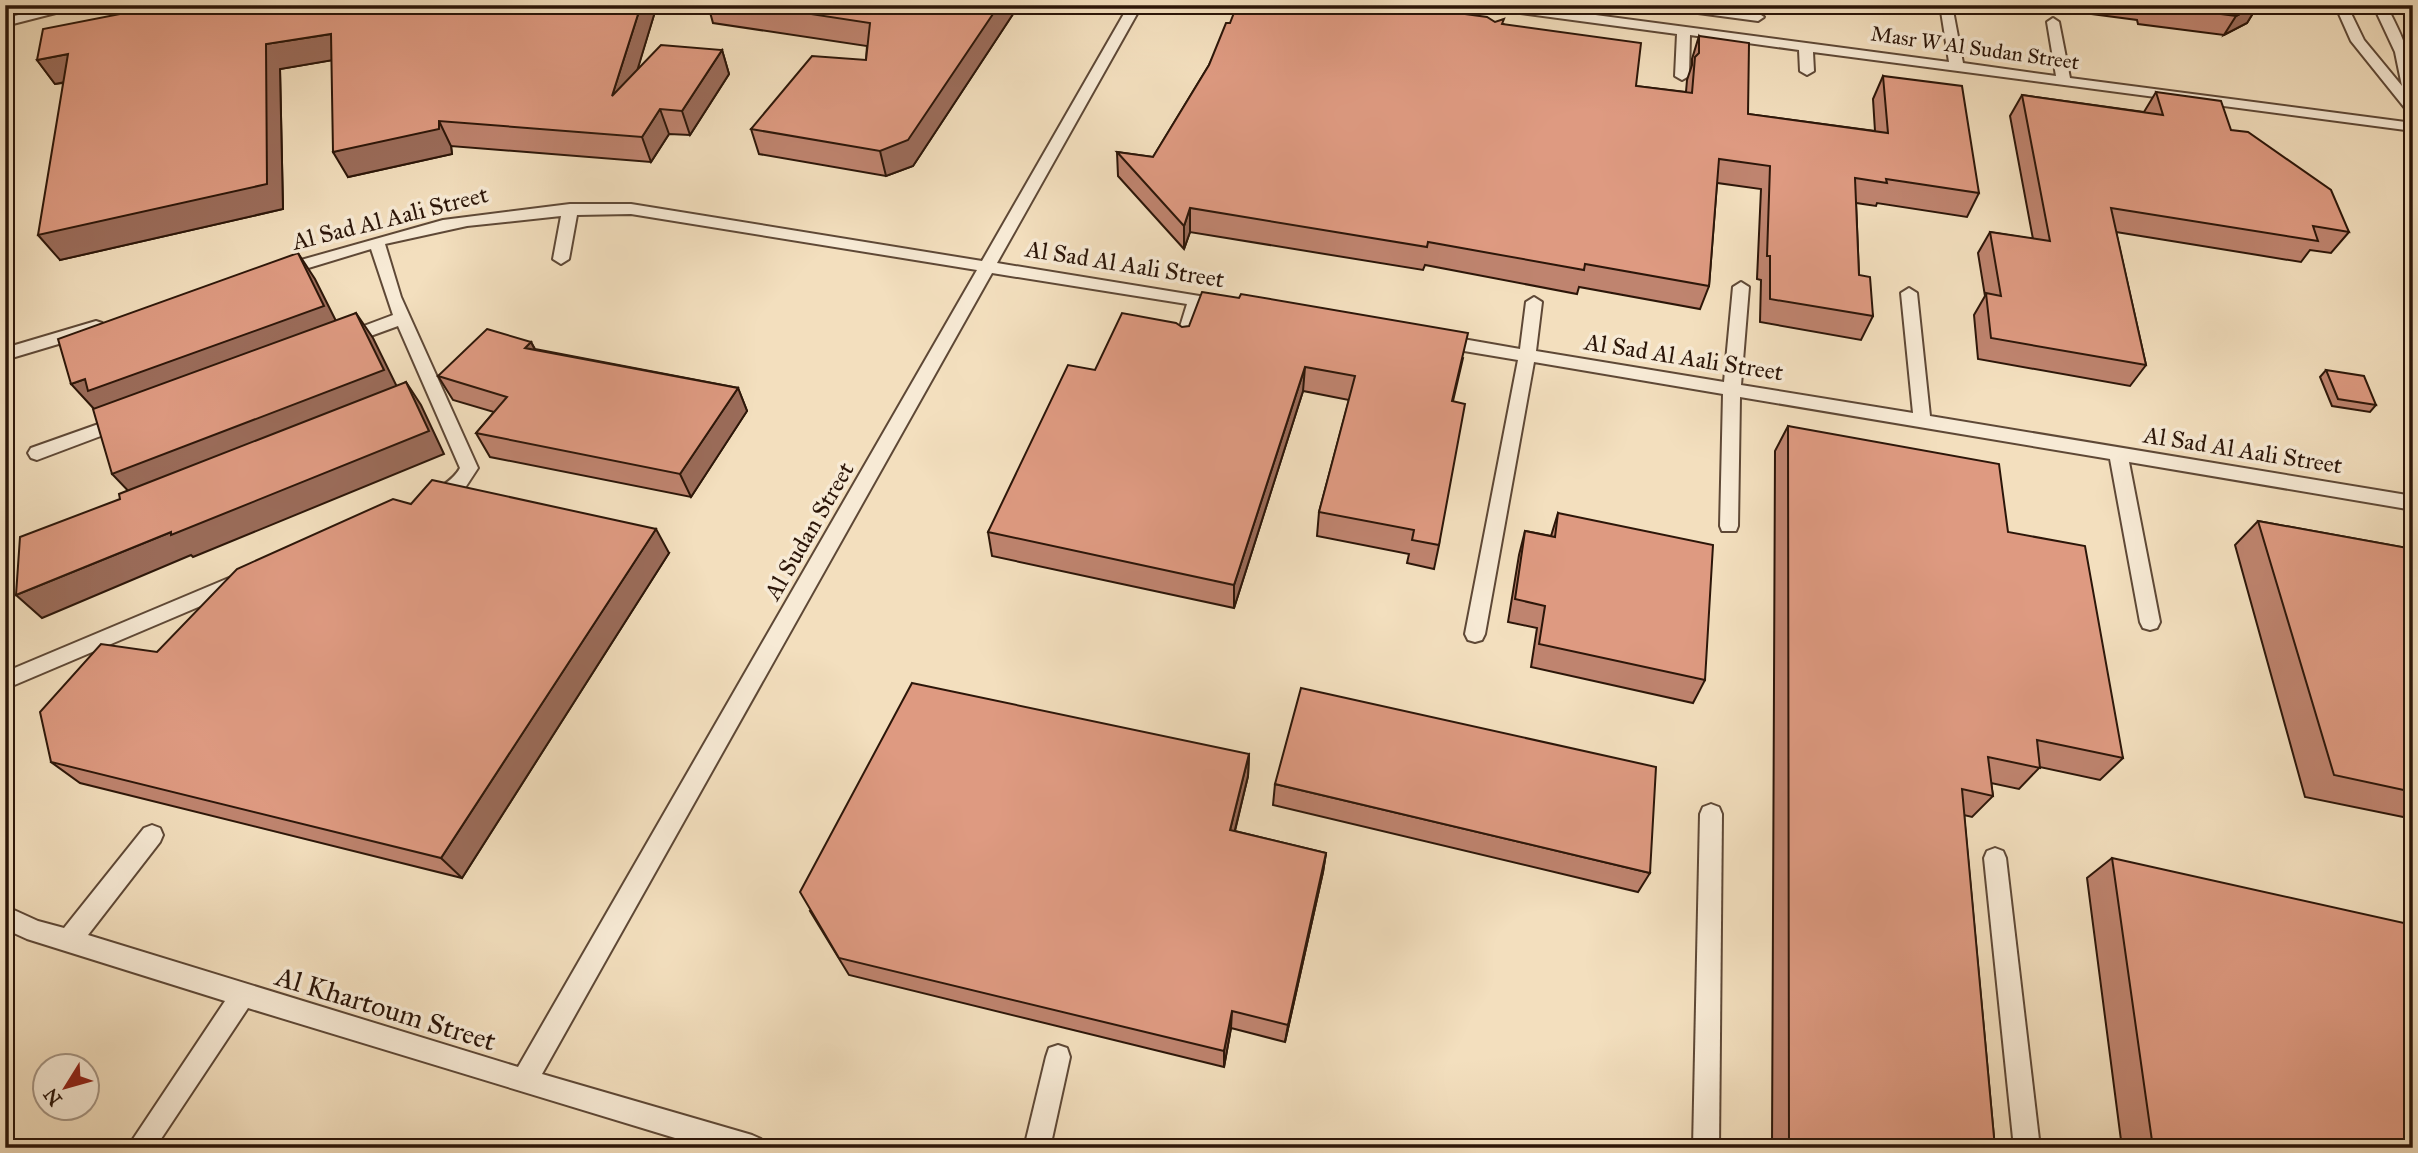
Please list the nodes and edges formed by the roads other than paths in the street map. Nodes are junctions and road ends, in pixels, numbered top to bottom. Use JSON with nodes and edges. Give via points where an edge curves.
{"nodes":[{"id":1,"x":81,"y":5,"type":"edge"},
{"id":2,"x":1136,"y":5,"type":"edge"},
{"id":3,"x":1668,"y":5,"type":"edge"},
{"id":4,"x":1947,"y":5,"type":"edge"},
{"id":5,"x":2341,"y":5,"type":"edge"},
{"id":6,"x":2379,"y":5,"type":"edge"},
{"id":7,"x":1495,"y":10,"type":"edge"},
{"id":8,"x":1758,"y":11,"type":"edge"},
{"id":9,"x":5,"y":22,"type":"edge"},
{"id":10,"x":2053,"y":22,"type":"dead end"},
{"id":11,"x":1684,"y":31,"type":"junction"},
{"id":12,"x":1758,"y":41,"type":"junction"},
{"id":13,"x":1805,"y":47,"type":"junction"},
{"id":14,"x":1958,"y":67,"type":"junction"},
{"id":15,"x":1807,"y":71,"type":"dead end"},
{"id":16,"x":1682,"y":76,"type":"dead end"},
{"id":17,"x":2057,"y":84,"type":"junction"},
{"id":18,"x":2411,"y":106,"type":"edge"},
{"id":19,"x":2413,"y":127,"type":"edge"},
{"id":20,"x":570,"y":209,"type":"junction"},
{"id":21,"x":377,"y":242,"type":"junction"},
{"id":22,"x":561,"y":259,"type":"dead end"},
{"id":23,"x":988,"y":266,"type":"junction"},
{"id":24,"x":271,"y":274,"type":"edge"},
{"id":25,"x":1741,"y":288,"type":"dead end"},
{"id":26,"x":1909,"y":293,"type":"dead end"},
{"id":27,"x":1196,"y":300,"type":"junction"},
{"id":28,"x":1534,"y":302,"type":"dead end"},
{"id":29,"x":1237,"y":307,"type":"edge"},
{"id":30,"x":402,"y":318,"type":"junction"},
{"id":31,"x":111,"y":322,"type":"edge"},
{"id":32,"x":1417,"y":337,"type":"edge"},
{"id":33,"x":1183,"y":343,"type":"edge"},
{"id":34,"x":324,"y":347,"type":"edge"},
{"id":35,"x":5,"y":354,"type":"edge"},
{"id":36,"x":1527,"y":356,"type":"junction"},
{"id":37,"x":1732,"y":390,"type":"junction"},
{"id":38,"x":141,"y":414,"type":"edge"},
{"id":39,"x":1922,"y":421,"type":"junction"},
{"id":40,"x":37,"y":453,"type":"dead end"},
{"id":41,"x":2118,"y":454,"type":"junction"},
{"id":42,"x":427,"y":502,"type":"edge"},
{"id":43,"x":2413,"y":503,"type":"edge"},
{"id":44,"x":1729,"y":526,"type":"dead end"},
{"id":45,"x":248,"y":578,"type":"edge"},
{"id":46,"x":2150,"y":622,"type":"dead end"},
{"id":47,"x":1475,"y":634,"type":"dead end"},
{"id":48,"x":5,"y":681,"type":"edge"},
{"id":49,"x":1711,"y":814,"type":"dead end"},
{"id":50,"x":152,"y":835,"type":"dead end"},
{"id":51,"x":1995,"y":858,"type":"dead end"},
{"id":52,"x":5,"y":917,"type":"edge"},
{"id":53,"x":69,"y":941,"type":"junction"},
{"id":54,"x":243,"y":995,"type":"junction"},
{"id":55,"x":1058,"y":1057,"type":"dead end"},
{"id":56,"x":524,"y":1081,"type":"junction"},
{"id":57,"x":140,"y":1148,"type":"edge"},
{"id":58,"x":752,"y":1148,"type":"edge"},
{"id":59,"x":1037,"y":1148,"type":"edge"},
{"id":60,"x":1706,"y":1148,"type":"edge"},
{"id":61,"x":2027,"y":1148,"type":"edge"}],
"edges":[{"from":1,"to":9,"type":"lane"},
{"from":2,"to":23,"type":"lane","name":"Al Sudan Street"},
{"from":3,"to":8,"type":"lane"},
{"from":4,"to":14,"type":"lane"},
{"from":5,"to":18,"type":"lane","via":[[2358,41]]},
{"from":6,"to":18,"type":"lane","via":[[2401,46]]},
{"from":7,"to":11,"type":"lane","name":"Masr W Al Sudan Street","via":[[1603,26]]},
{"from":8,"to":12,"type":"lane"},
{"from":10,"to":17,"type":"lane"},
{"from":11,"to":12,"type":"lane","name":"Masr W Al Sudan Street"},
{"from":11,"to":16,"type":"lane"},
{"from":12,"to":13,"type":"lane","name":"Masr W Al Sudan Street"},
{"from":13,"to":14,"type":"lane","name":"Masr W Al Sudan Street","via":[[1902,65]]},
{"from":13,"to":15,"type":"lane"},
{"from":14,"to":17,"type":"lane","name":"Masr W Al Sudan Street"},
{"from":17,"to":19,"type":"lane","name":"Masr W Al Sudan Street","via":[[2218,107]]},
{"from":20,"to":21,"type":"lane","name":"Al Sad Al Aali Street","via":[[456,223]]},
{"from":20,"to":22,"type":"lane"},
{"from":20,"to":23,"type":"lane","name":"Al Sad Al Aali Street","via":[[632,209]]},
{"from":21,"to":24,"type":"lane","name":"Al Sad Al Aali Street"},
{"from":21,"to":30,"type":"lane"},
{"from":23,"to":27,"type":"lane","name":"Al Sad Al Aali Street"},
{"from":23,"to":56,"type":"lane","name":"Al Sudan Street"},
{"from":25,"to":37,"type":"lane"},
{"from":26,"to":39,"type":"lane"},
{"from":27,"to":29,"type":"lane","name":"Al Sad Al Aali Street"},
{"from":27,"to":33,"type":"lane"},
{"from":28,"to":36,"type":"lane"},
{"from":30,"to":34,"type":"lane"},
{"from":30,"to":42,"type":"lane","via":[[428,393],[469,468],[453,491]]},
{"from":31,"to":35,"type":"lane"},
{"from":32,"to":36,"type":"lane","name":"Al Sad Al Aali Street"},
{"from":36,"to":37,"type":"lane","name":"Al Sad Al Aali Street"},
{"from":36,"to":47,"type":"lane"},
{"from":37,"to":39,"type":"lane","name":"Al Sad Al Aali Street"},
{"from":37,"to":44,"type":"lane"},
{"from":38,"to":40,"type":"lane"},
{"from":39,"to":41,"type":"lane","name":"Al Sad Al Aali Street"},
{"from":41,"to":43,"type":"lane","name":"Al Sad Al Aali Street"},
{"from":41,"to":46,"type":"lane"},
{"from":45,"to":48,"type":"lane"},
{"from":49,"to":60,"type":"lane"},
{"from":50,"to":53,"type":"lane"},
{"from":51,"to":61,"type":"lane"},
{"from":52,"to":53,"type":"lane","name":"Al Khartoum Street"},
{"from":53,"to":54,"type":"lane","name":"Al Khartoum Street"},
{"from":54,"to":56,"type":"lane","name":"Al Khartoum Street"},
{"from":54,"to":57,"type":"lane"},
{"from":55,"to":59,"type":"lane"},
{"from":56,"to":58,"type":"lane","name":"Al Khartoum Street"}]}
